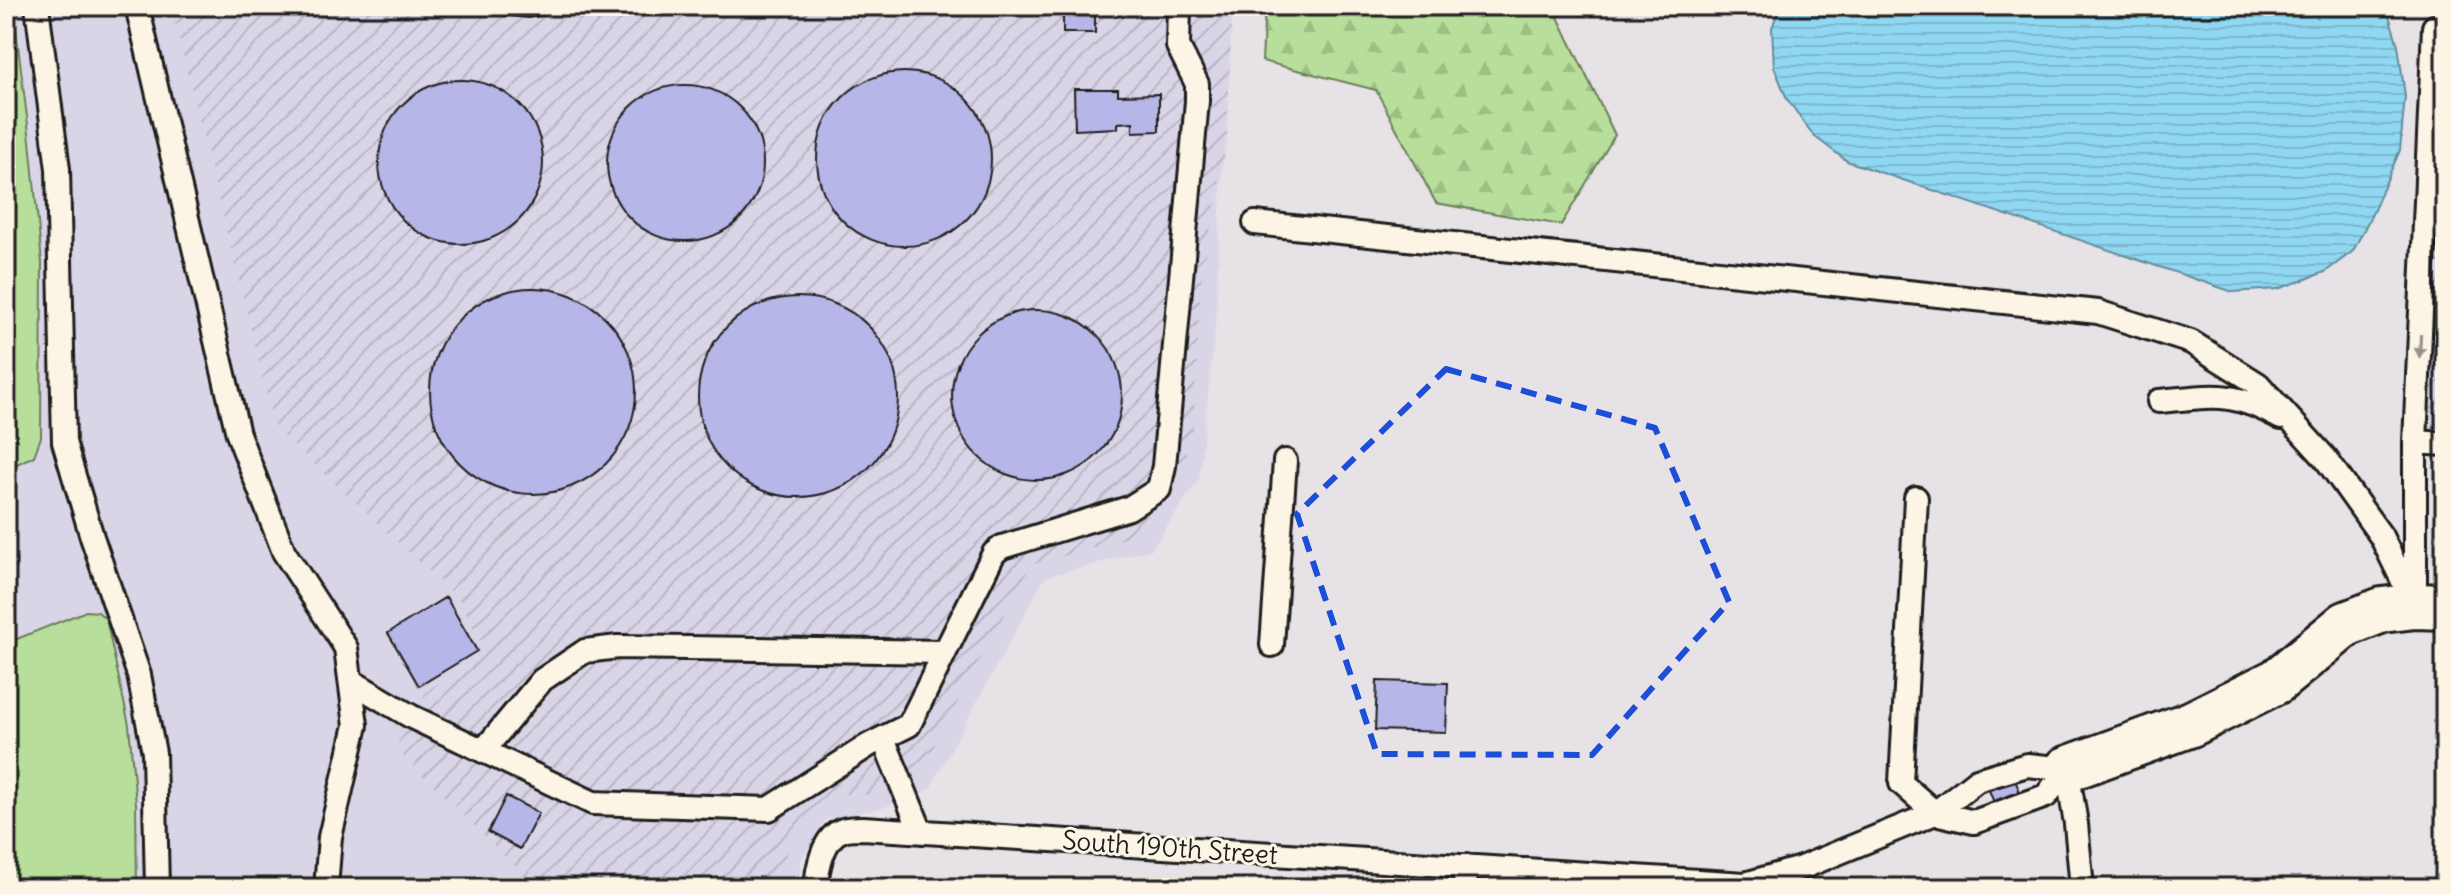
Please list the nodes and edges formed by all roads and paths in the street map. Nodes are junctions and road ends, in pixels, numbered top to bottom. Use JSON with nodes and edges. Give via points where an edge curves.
{"nodes":[{"id":1,"x":37,"y":6,"type":"edge"},
{"id":2,"x":137,"y":6,"type":"edge"},
{"id":3,"x":1179,"y":6,"type":"edge"},
{"id":4,"x":2445,"y":27,"type":"edge"},
{"id":5,"x":1255,"y":223,"type":"dead end"},
{"id":6,"x":2159,"y":401,"type":"dead end"},
{"id":7,"x":2297,"y":426,"type":"junction"},
{"id":8,"x":2415,"y":442,"type":"junction"},
{"id":9,"x":2445,"y":444,"type":"edge"},
{"id":10,"x":1285,"y":461,"type":"dead end"},
{"id":11,"x":1916,"y":498,"type":"dead end"},
{"id":12,"x":2430,"y":607,"type":"edge"},
{"id":13,"x":1272,"y":645,"type":"dead end"},
{"id":14,"x":945,"y":652,"type":"junction"},
{"id":15,"x":351,"y":681,"type":"junction"},
{"id":16,"x":883,"y":738,"type":"junction"},
{"id":17,"x":483,"y":751,"type":"junction"},
{"id":18,"x":2067,"y":769,"type":"junction"},
{"id":19,"x":1935,"y":813,"type":"junction"},
{"id":20,"x":921,"y":832,"type":"junction"},
{"id":21,"x":1465,"y":877,"type":"edge"},
{"id":22,"x":157,"y":888,"type":"edge"},
{"id":23,"x":326,"y":888,"type":"edge"},
{"id":24,"x":816,"y":888,"type":"edge"},
{"id":25,"x":2082,"y":888,"type":"edge"}],
"edges":[{"from":1,"to":22,"type":"lane","via":[[58,169],[64,442],[139,675],[154,753]]},
{"from":2,"to":15,"type":"lane","via":[[238,434],[284,552],[346,648]]},
{"from":3,"to":14,"type":"lane","via":[[1178,46],[1197,84],[1197,101],[1159,489],[1129,508],[994,553]]},
{"from":4,"to":8,"type":"lane","one_way":true,"via":[[2434,27]]},
{"from":5,"to":7,"type":"lane","via":[[2098,312],[2191,342],[2258,384]]},
{"from":6,"to":7,"type":"lane","via":[[2222,395],[2254,402]]},
{"from":7,"to":12,"type":"lane"},
{"from":8,"to":9,"type":"lane"},
{"from":8,"to":12,"type":"lane"},
{"from":10,"to":13,"type":"lane"},
{"from":11,"to":19,"type":"lane","via":[[1901,783]]},
{"from":12,"to":18,"type":"street","via":[[2382,610],[2346,624],[2277,681],[2191,724]]},
{"from":14,"to":16,"type":"lane","via":[[909,725]]},
{"from":14,"to":17,"type":"lane","via":[[618,647],[585,651],[542,680]]},
{"from":15,"to":17,"type":"lane"},
{"from":15,"to":23,"type":"lane","via":[[356,725],[330,837]]},
{"from":16,"to":17,"type":"lane","via":[[769,809],[593,803]]},
{"from":16,"to":20,"type":"lane"},
{"from":18,"to":19,"type":"lane","name":"South 190th Street","via":[[2027,765],[1977,780]]},
{"from":18,"to":19,"type":"lane","via":[[2046,796],[1974,822]]},
{"from":18,"to":25,"type":"lane"},
{"from":19,"to":21,"type":"lane","name":"South 190th Street","via":[[1801,868],[1745,884]]},
{"from":20,"to":21,"type":"lane","name":"South 190th Street"},
{"from":20,"to":24,"type":"lane","name":"South 190th Street","via":[[841,830],[830,839],[817,868]]}]}
